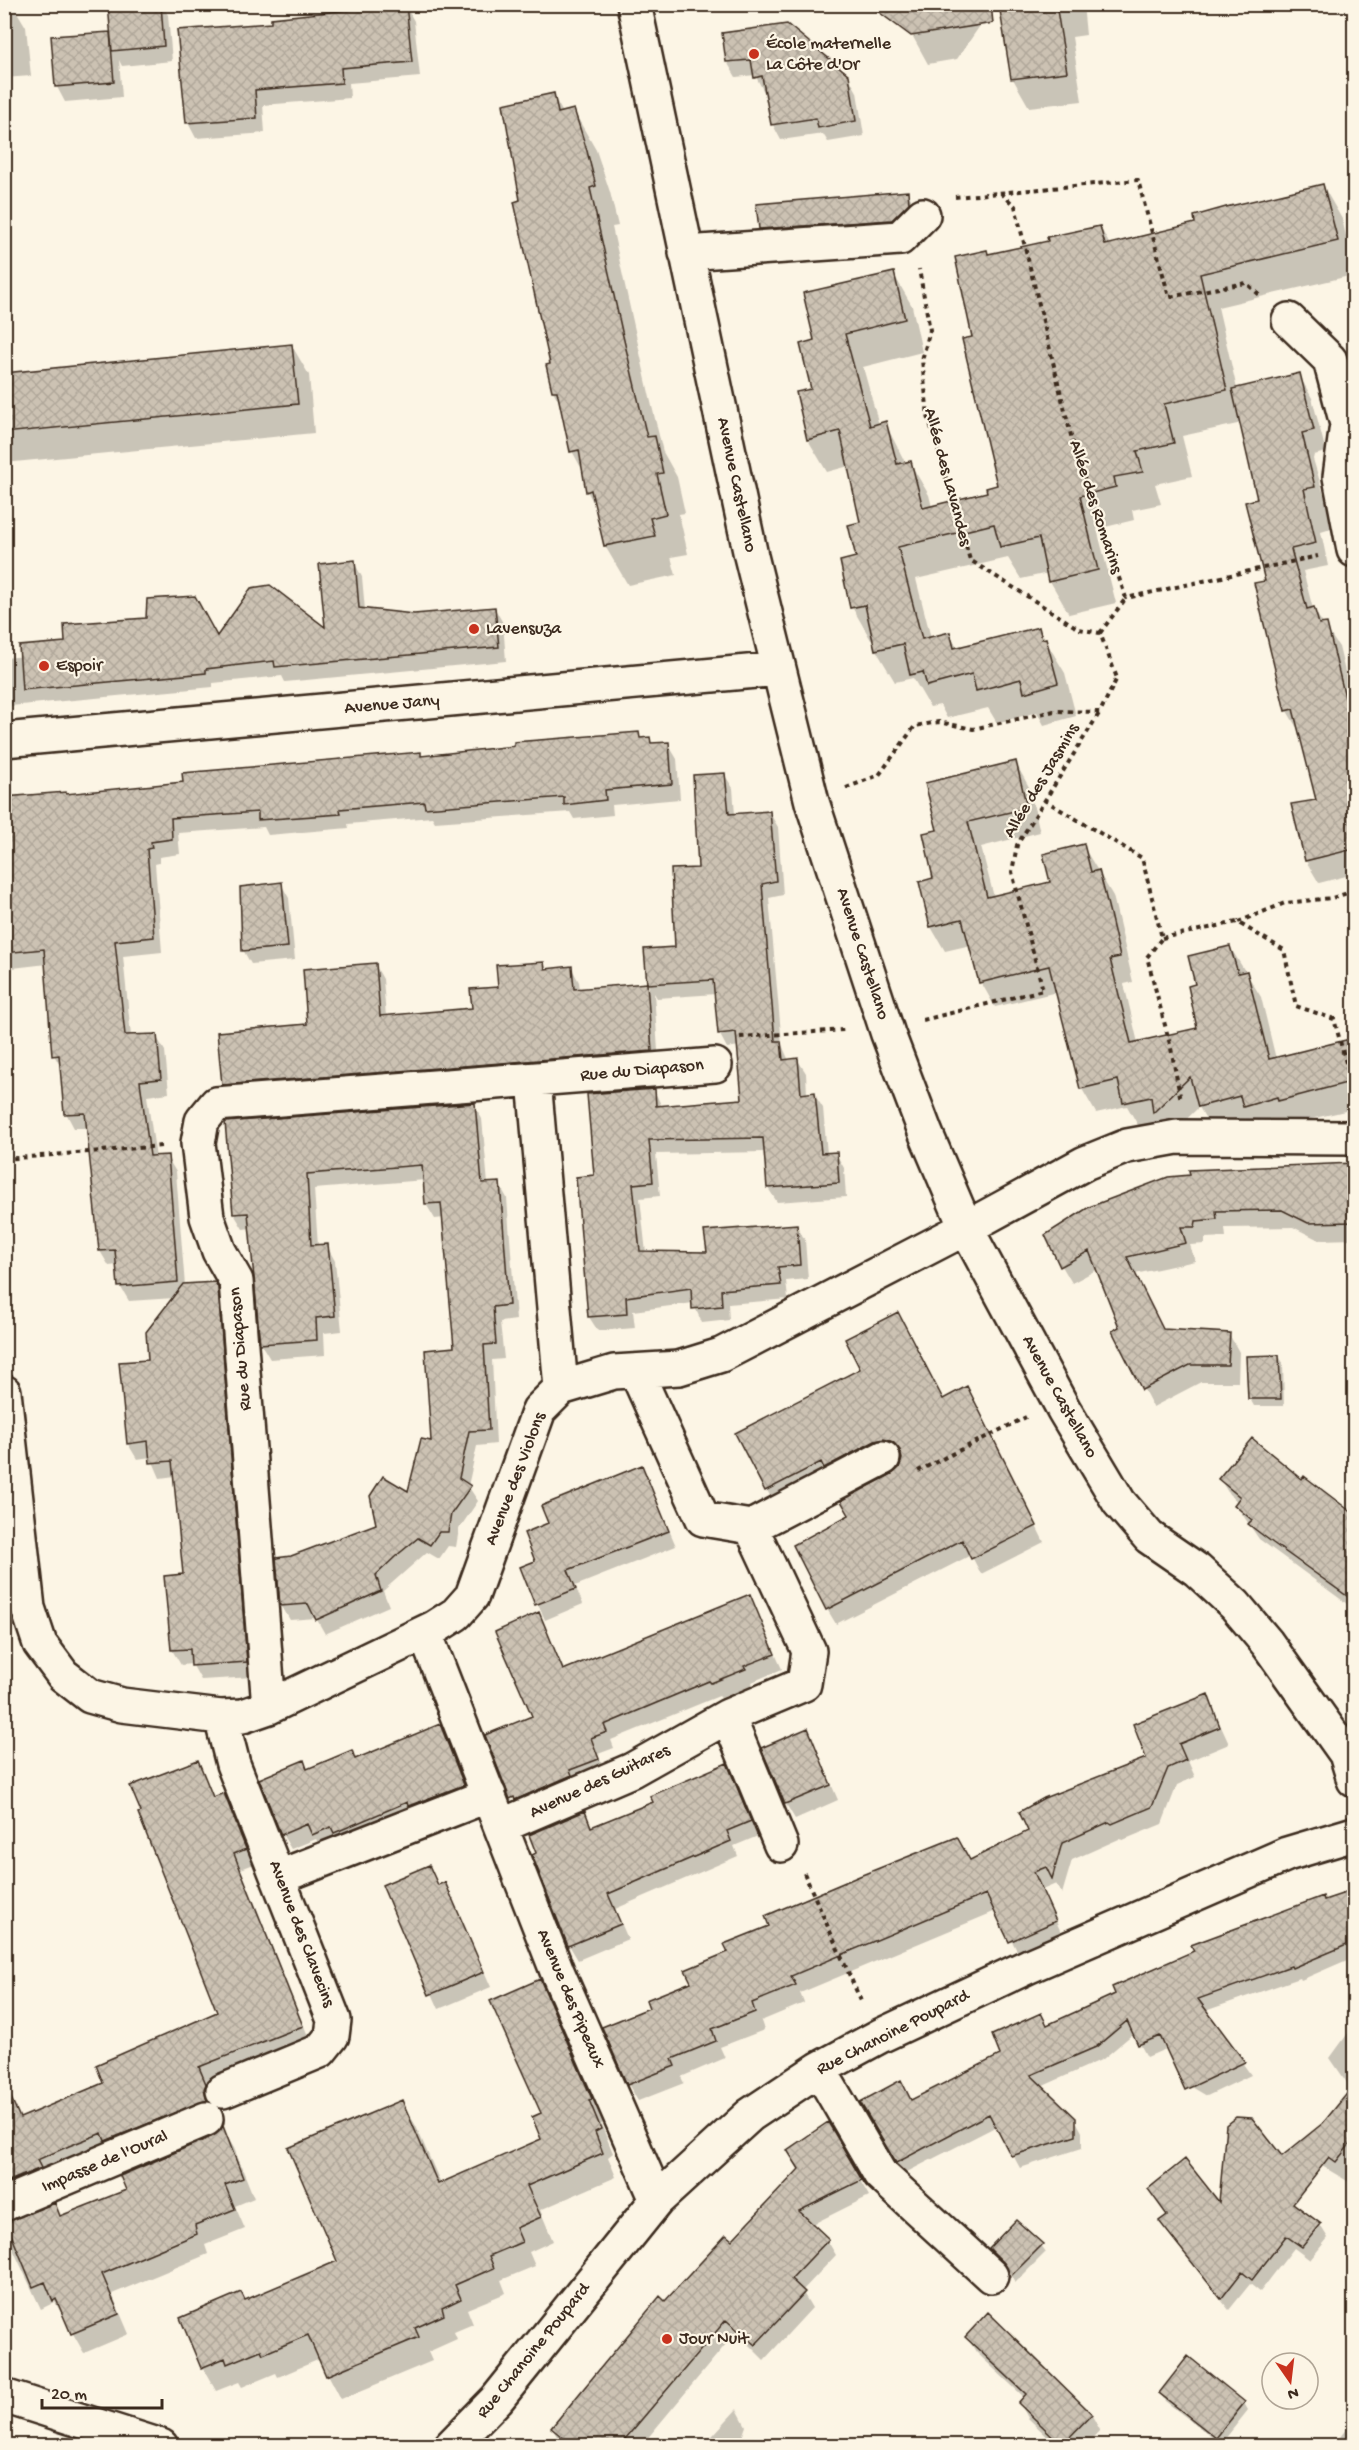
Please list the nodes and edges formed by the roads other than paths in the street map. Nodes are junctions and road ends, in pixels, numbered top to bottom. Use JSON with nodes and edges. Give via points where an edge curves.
{"nodes":[{"id":1,"x":634,"y":4,"type":"edge"},
{"id":2,"x":923,"y":215,"type":"road end"},
{"id":3,"x":686,"y":254,"type":"junction"},
{"id":4,"x":1289,"y":320,"type":"dead end"},
{"id":5,"x":1354,"y":550,"type":"edge"},
{"id":6,"x":779,"y":669,"type":"junction"},
{"id":7,"x":4,"y":740,"type":"edge"},
{"id":8,"x":715,"y":1065,"type":"road end"},
{"id":9,"x":534,"y":1080,"type":"junction"},
{"id":10,"x":1354,"y":1138,"type":"edge"},
{"id":11,"x":966,"y":1228,"type":"junction"},
{"id":12,"x":636,"y":1371,"type":"junction"},
{"id":13,"x":561,"y":1388,"type":"junction"},
{"id":14,"x":4,"y":1392,"type":"edge"},
{"id":15,"x":883,"y":1458,"type":"road end"},
{"id":16,"x":751,"y":1527,"type":"junction"},
{"id":17,"x":425,"y":1633,"type":"junction"},
{"id":18,"x":269,"y":1707,"type":"junction"},
{"id":19,"x":728,"y":1716,"type":"junction"},
{"id":20,"x":221,"y":1717,"type":"junction"},
{"id":21,"x":1354,"y":1780,"type":"edge"},
{"id":22,"x":489,"y":1795,"type":"junction"},
{"id":23,"x":501,"y":1826,"type":"junction"},
{"id":24,"x":1354,"y":1834,"type":"edge"},
{"id":25,"x":781,"y":1845,"type":"road end"},
{"id":26,"x":279,"y":1877,"type":"junction"},
{"id":27,"x":819,"y":2069,"type":"junction"},
{"id":28,"x":223,"y":2091,"type":"dead end"},
{"id":29,"x":206,"y":2119,"type":"dead end"},
{"id":30,"x":657,"y":2200,"type":"junction"},
{"id":31,"x":4,"y":2204,"type":"edge"},
{"id":32,"x":991,"y":2276,"type":"dead end"},
{"id":33,"x":4,"y":2396,"type":"edge"},
{"id":34,"x":161,"y":2445,"type":"edge"},
{"id":35,"x":451,"y":2445,"type":"edge"}],
"edges":[{"from":1,"to":3,"type":"street","name":"Avenue Castellano"},
{"from":2,"to":3,"type":"street","via":[[900,238]]},
{"from":3,"to":6,"type":"street","name":"Avenue Castellano"},
{"from":4,"to":5,"type":"street","via":[[1330,360],[1347,424],[1340,477]]},
{"from":6,"to":7,"type":"street","name":"Avenue Jany"},
{"from":6,"to":11,"type":"street","name":"Avenue Castellano","via":[[812,802],[888,1034]]},
{"from":8,"to":9,"type":"street","name":"Rue du Diapason"},
{"from":9,"to":13,"type":"street"},
{"from":9,"to":18,"type":"street","name":"Rue du Diapason","via":[[216,1104],[202,1121],[198,1143],[207,1217],[219,1251],[236,1281]]},
{"from":10,"to":11,"type":"street","name":"Avenue des Violons","via":[[1177,1137],[1127,1146],[1085,1163]]},
{"from":11,"to":12,"type":"street","name":"Avenue des Violons","via":[[721,1355],[678,1368]]},
{"from":11,"to":21,"type":"street","name":"Avenue Castellano","via":[[1119,1502],[1149,1537],[1197,1570],[1227,1598],[1267,1643],[1346,1754]]},
{"from":12,"to":13,"type":"street","name":"Avenue des Violons","via":[[614,1372]]},
{"from":12,"to":16,"type":"street","via":[[703,1520]]},
{"from":13,"to":17,"type":"street","name":"Avenue des Violons","via":[[539,1410],[472,1596],[456,1614]]},
{"from":14,"to":20,"type":"street","name":"Avenue des Violons","via":[[28,1608],[40,1644],[63,1675],[90,1696],[122,1705]]},
{"from":15,"to":16,"type":"street"},
{"from":16,"to":19,"type":"street","name":"Avenue des Guitares","via":[[809,1651],[804,1684]]},
{"from":17,"to":18,"type":"street","name":"Avenue des Violons"},
{"from":17,"to":22,"type":"street","name":"Avenue des Pipeaux"},
{"from":18,"to":20,"type":"street","name":"Avenue des Violons","via":[[243,1716]]},
{"from":19,"to":23,"type":"street","name":"Avenue des Guitares","via":[[632,1770]]},
{"from":19,"to":25,"type":"street"},
{"from":20,"to":26,"type":"street","name":"Avenue des Clavecins","via":[[233,1764]]},
{"from":22,"to":23,"type":"street","name":"Avenue des Pipeaux"},
{"from":22,"to":26,"type":"street"},
{"from":23,"to":30,"type":"street","name":"Avenue des Pipeaux","via":[[557,1971]]},
{"from":24,"to":27,"type":"street","name":"Rue Chanoine Poupard","via":[[1287,1854],[1029,1966]]},
{"from":26,"to":28,"type":"street","name":"Avenue des Clavecins","via":[[334,2020],[332,2036],[320,2050]]},
{"from":27,"to":30,"type":"street","name":"Rue Chanoine Poupard","via":[[750,2115]]},
{"from":27,"to":32,"type":"street","via":[[880,2174]]},
{"from":29,"to":31,"type":"street","name":"Impasse de l'Oural"},
{"from":30,"to":35,"type":"street","name":"Rue Chanoine Poupard","via":[[497,2399]]},
{"from":33,"to":34,"type":"street"}]}
